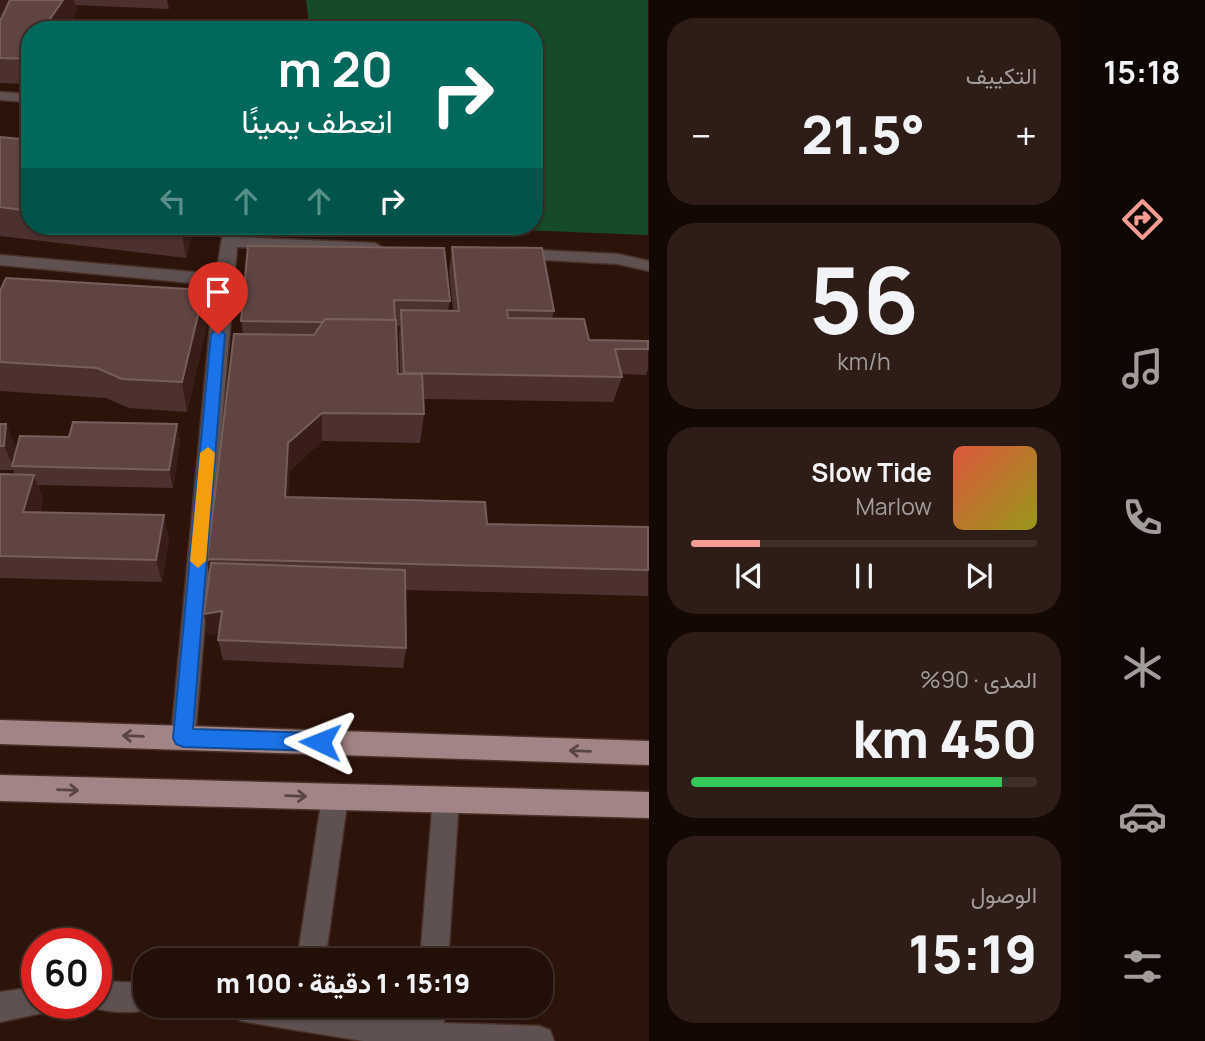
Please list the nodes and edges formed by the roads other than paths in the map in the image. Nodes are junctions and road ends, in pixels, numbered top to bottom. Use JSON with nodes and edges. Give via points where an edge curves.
{"nodes":[{"id":1,"x":0,"y":96,"type":"edge"},
{"id":2,"x":21,"y":97,"type":"edge"},
{"id":3,"x":230,"y":235,"type":"edge"},
{"id":4,"x":241,"y":235,"type":"edge"},
{"id":5,"x":395,"y":249,"type":"edge"},
{"id":6,"x":492,"y":253,"type":"edge"},
{"id":7,"x":0,"y":260,"type":"edge"},
{"id":8,"x":649,"y":266,"type":"edge"},
{"id":9,"x":223,"y":280,"type":"junction"},
{"id":10,"x":0,"y":732,"type":"edge"},
{"id":11,"x":183,"y":738,"type":"junction"},
{"id":12,"x":649,"y":753,"type":"edge"},
{"id":13,"x":0,"y":788,"type":"edge"},
{"id":14,"x":335,"y":797,"type":"junction"},
{"id":15,"x":446,"y":799,"type":"junction"},
{"id":16,"x":649,"y":805,"type":"edge"},
{"id":17,"x":313,"y":948,"type":"edge"},
{"id":18,"x":435,"y":948,"type":"edge"},
{"id":19,"x":112,"y":996,"type":"edge"},
{"id":20,"x":133,"y":997,"type":"edge"},
{"id":21,"x":21,"y":1004,"type":"edge"},
{"id":22,"x":0,"y":1007,"type":"edge"},
{"id":23,"x":335,"y":1018,"type":"edge"},
{"id":24,"x":429,"y":1018,"type":"edge"},
{"id":25,"x":428,"y":1039,"type":"edge"},
{"id":26,"x":539,"y":1041,"type":"edge"}],
"edges":[{"from":1,"to":2,"type":"street"},
{"from":3,"to":9,"type":"street"},
{"from":4,"to":5,"type":"street"},
{"from":6,"to":8,"type":"street"},
{"from":7,"to":9,"type":"street"},
{"from":9,"to":11,"type":"street"},
{"from":11,"to":10,"type":"main road","one_way":true},
{"from":12,"to":11,"type":"main road","one_way":true},
{"from":13,"to":14,"type":"main road","one_way":true},
{"from":14,"to":15,"type":"main road"},
{"from":14,"to":17,"type":"street"},
{"from":15,"to":16,"type":"main road"},
{"from":15,"to":18,"type":"street"},
{"from":19,"to":20,"type":"street"},
{"from":21,"to":22,"type":"street"},
{"from":23,"to":25,"type":"street"},
{"from":24,"to":25,"type":"street"},
{"from":25,"to":26,"type":"street"}]}
